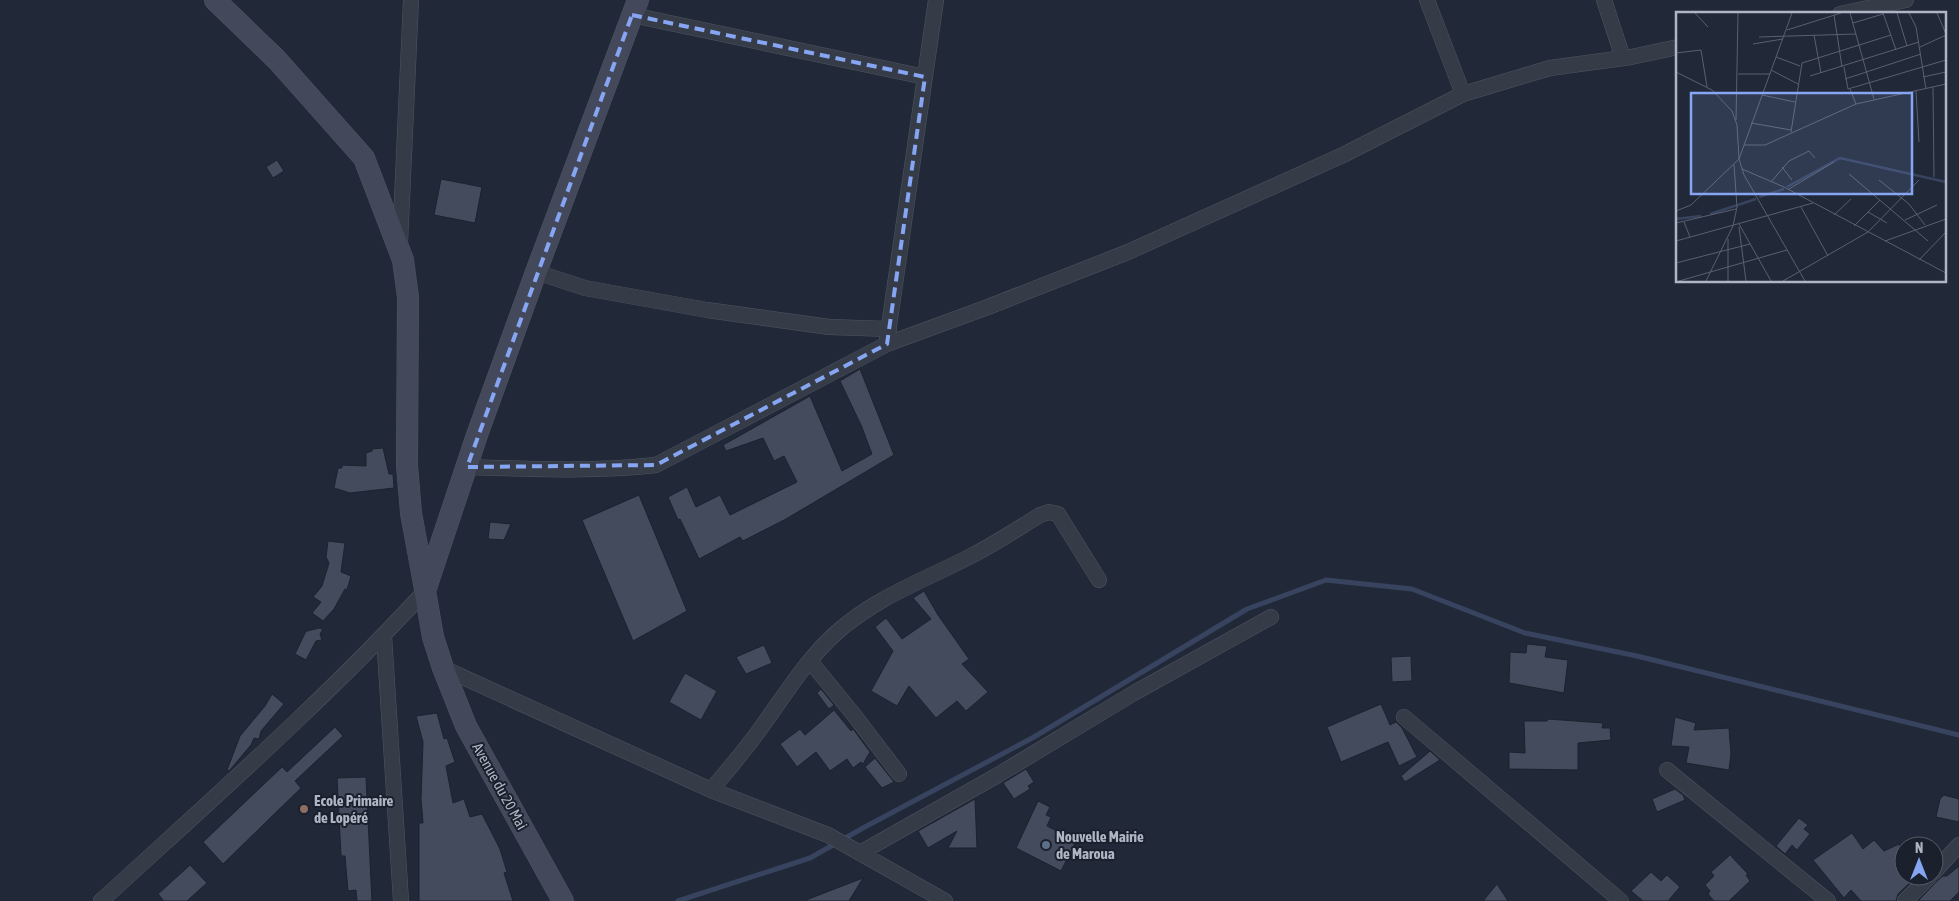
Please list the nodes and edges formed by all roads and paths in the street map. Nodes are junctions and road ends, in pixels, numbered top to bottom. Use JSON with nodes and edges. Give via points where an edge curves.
{"nodes":[{"id":1,"x":215,"y":0,"type":"edge"},
{"id":2,"x":411,"y":0,"type":"edge"},
{"id":3,"x":936,"y":0,"type":"edge"},
{"id":4,"x":1427,"y":0,"type":"edge"},
{"id":5,"x":1604,"y":0,"type":"edge"},
{"id":6,"x":1906,"y":0,"type":"edge"},
{"id":7,"x":635,"y":8,"type":"edge"},
{"id":8,"x":1849,"y":12,"type":"edge"},
{"id":9,"x":1676,"y":47,"type":"edge"},
{"id":10,"x":1623,"y":58,"type":"junction"},
{"id":11,"x":925,"y":77,"type":"junction"},
{"id":12,"x":1463,"y":94,"type":"junction"},
{"id":13,"x":400,"y":250,"type":"junction"},
{"id":14,"x":536,"y":272,"type":"junction"},
{"id":15,"x":888,"y":337,"type":"junction"},
{"id":16,"x":467,"y":467,"type":"junction"},
{"id":17,"x":1099,"y":580,"type":"dead end"},
{"id":18,"x":426,"y":591,"type":"junction"},
{"id":19,"x":1270,"y":617,"type":"dead end"},
{"id":20,"x":384,"y":636,"type":"junction"},
{"id":21,"x":810,"y":661,"type":"junction"},
{"id":22,"x":443,"y":668,"type":"junction"},
{"id":23,"x":1404,"y":717,"type":"dead end"},
{"id":24,"x":1667,"y":770,"type":"dead end"},
{"id":25,"x":898,"y":774,"type":"dead end"},
{"id":26,"x":711,"y":790,"type":"junction"},
{"id":27,"x":1959,"y":845,"type":"edge"},
{"id":28,"x":857,"y":851,"type":"junction"},
{"id":29,"x":1944,"y":861,"type":"edge"},
{"id":30,"x":1920,"y":886,"type":"edge"},
{"id":31,"x":101,"y":901,"type":"edge"},
{"id":32,"x":401,"y":901,"type":"edge"},
{"id":33,"x":564,"y":901,"type":"edge"},
{"id":34,"x":945,"y":901,"type":"edge"},
{"id":35,"x":1621,"y":901,"type":"edge"},
{"id":36,"x":1828,"y":901,"type":"edge"},
{"id":37,"x":1905,"y":901,"type":"edge"}],
"edges":[{"from":1,"to":13,"type":"street","name":"Avenue du 20 Mai","via":[[277,60],[364,158]]},
{"from":2,"to":13,"type":"street"},
{"from":3,"to":11,"type":"street"},
{"from":4,"to":12,"type":"street"},
{"from":5,"to":10,"type":"street"},
{"from":6,"to":8,"type":"street"},
{"from":7,"to":11,"type":"street"},
{"from":7,"to":14,"type":"street"},
{"from":9,"to":10,"type":"street"},
{"from":10,"to":12,"type":"street","via":[[1550,68]]},
{"from":11,"to":15,"type":"street"},
{"from":12,"to":15,"type":"street","via":[[1343,155],[1128,252],[988,307]]},
{"from":13,"to":18,"type":"street","name":"Avenue du 20 Mai","via":[[407,284],[406,465],[411,513]]},
{"from":14,"to":15,"type":"street","via":[[585,288]]},
{"from":14,"to":16,"type":"street"},
{"from":15,"to":16,"type":"street","via":[[656,465],[528,469]]},
{"from":16,"to":18,"type":"street"},
{"from":17,"to":21,"type":"street","via":[[1058,514],[1049,512],[972,556],[871,605],[836,633]]},
{"from":18,"to":20,"type":"street"},
{"from":18,"to":22,"type":"street","name":"Avenue du 20 Mai","via":[[433,638]]},
{"from":19,"to":28,"type":"street","via":[[1134,693],[998,775]]},
{"from":20,"to":31,"type":"street","via":[[311,708]]},
{"from":20,"to":32,"type":"street"},
{"from":21,"to":25,"type":"street"},
{"from":21,"to":26,"type":"street"},
{"from":22,"to":26,"type":"street"},
{"from":22,"to":33,"type":"street","name":"Avenue du 20 Mai","via":[[466,726]]},
{"from":23,"to":35,"type":"street"},
{"from":24,"to":36,"type":"street"},
{"from":26,"to":28,"type":"street","via":[[828,835]]},
{"from":27,"to":29,"type":"street"},
{"from":28,"to":34,"type":"street"},
{"from":30,"to":37,"type":"street"}]}
